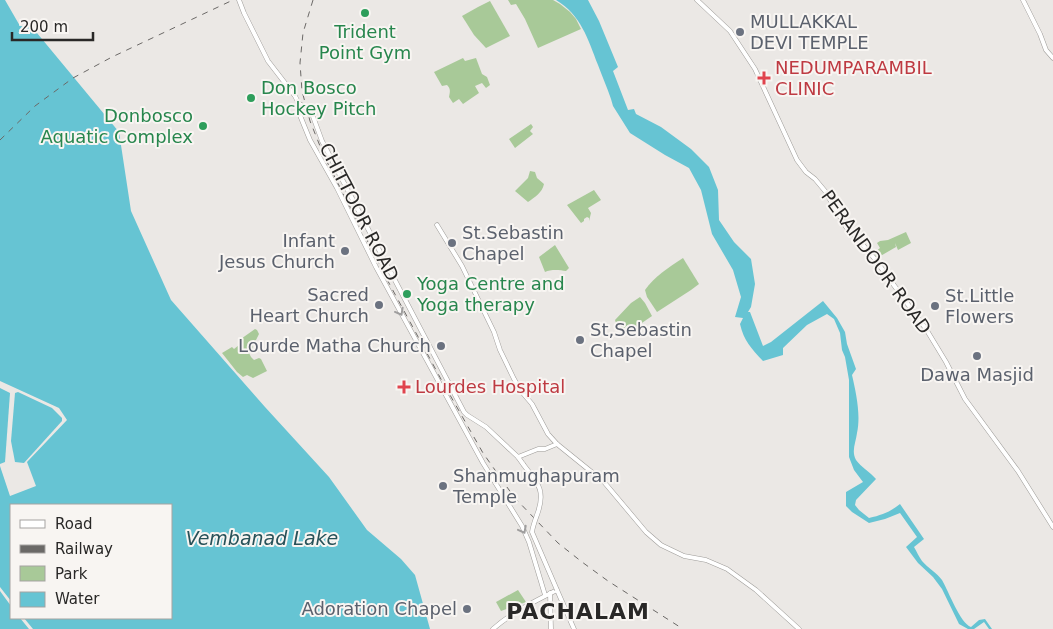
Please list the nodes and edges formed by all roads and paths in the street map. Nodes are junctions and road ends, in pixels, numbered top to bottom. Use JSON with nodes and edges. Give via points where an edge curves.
{"nodes":[{"id":1,"x":239,"y":0,"type":"edge"},
{"id":2,"x":698,"y":0,"type":"edge"},
{"id":3,"x":1023,"y":0,"type":"edge"},
{"id":4,"x":1053,"y":58,"type":"edge"},
{"id":5,"x":298,"y":102,"type":"junction"},
{"id":6,"x":437,"y":225,"type":"dead end"},
{"id":7,"x":557,"y":444,"type":"junction"},
{"id":8,"x":518,"y":457,"type":"junction"},
{"id":9,"x":1053,"y":527,"type":"edge"},
{"id":10,"x":556,"y":590,"type":"junction"},
{"id":11,"x":550,"y":593,"type":"junction"},
{"id":12,"x":545,"y":595,"type":"junction"},
{"id":13,"x":493,"y":629,"type":"edge"},
{"id":14,"x":551,"y":629,"type":"edge"},
{"id":15,"x":574,"y":629,"type":"edge"},
{"id":16,"x":799,"y":629,"type":"edge"}],
"edges":[{"from":1,"to":5,"type":"main road","name":"CHITTOOR ROAD","via":[[268,61]]},
{"from":2,"to":9,"type":"main road","name":"PERANDOOR ROAD","via":[[730,31],[758,75],[797,160],[825,191],[846,227],[874,258],[926,329],[965,399],[1018,471]]},
{"from":3,"to":4,"type":"main road","via":[[1046,50]]},
{"from":5,"to":8,"type":"main road","name":"CHITTOOR ROAD","via":[[311,112],[322,141],[464,412],[486,427]]},
{"from":5,"to":12,"type":"main road","one_way":true,"via":[[310,140],[376,267],[482,463],[522,526]]},
{"from":6,"to":7,"type":"main road","via":[[462,266],[514,379]]},
{"from":7,"to":8,"type":"main road"},
{"from":7,"to":16,"type":"main road","via":[[604,482],[661,545],[727,569]]},
{"from":8,"to":10,"type":"main road","name":"CHITTOOR ROAD","bridge":true,"via":[[541,490],[540,508],[532,532]]},
{"from":10,"to":11,"type":"main road"},
{"from":10,"to":15,"type":"main road","name":"CHITTOOR ROAD"},
{"from":11,"to":12,"type":"main road"},
{"from":11,"to":14,"type":"main road"},
{"from":12,"to":13,"type":"main road"}]}
